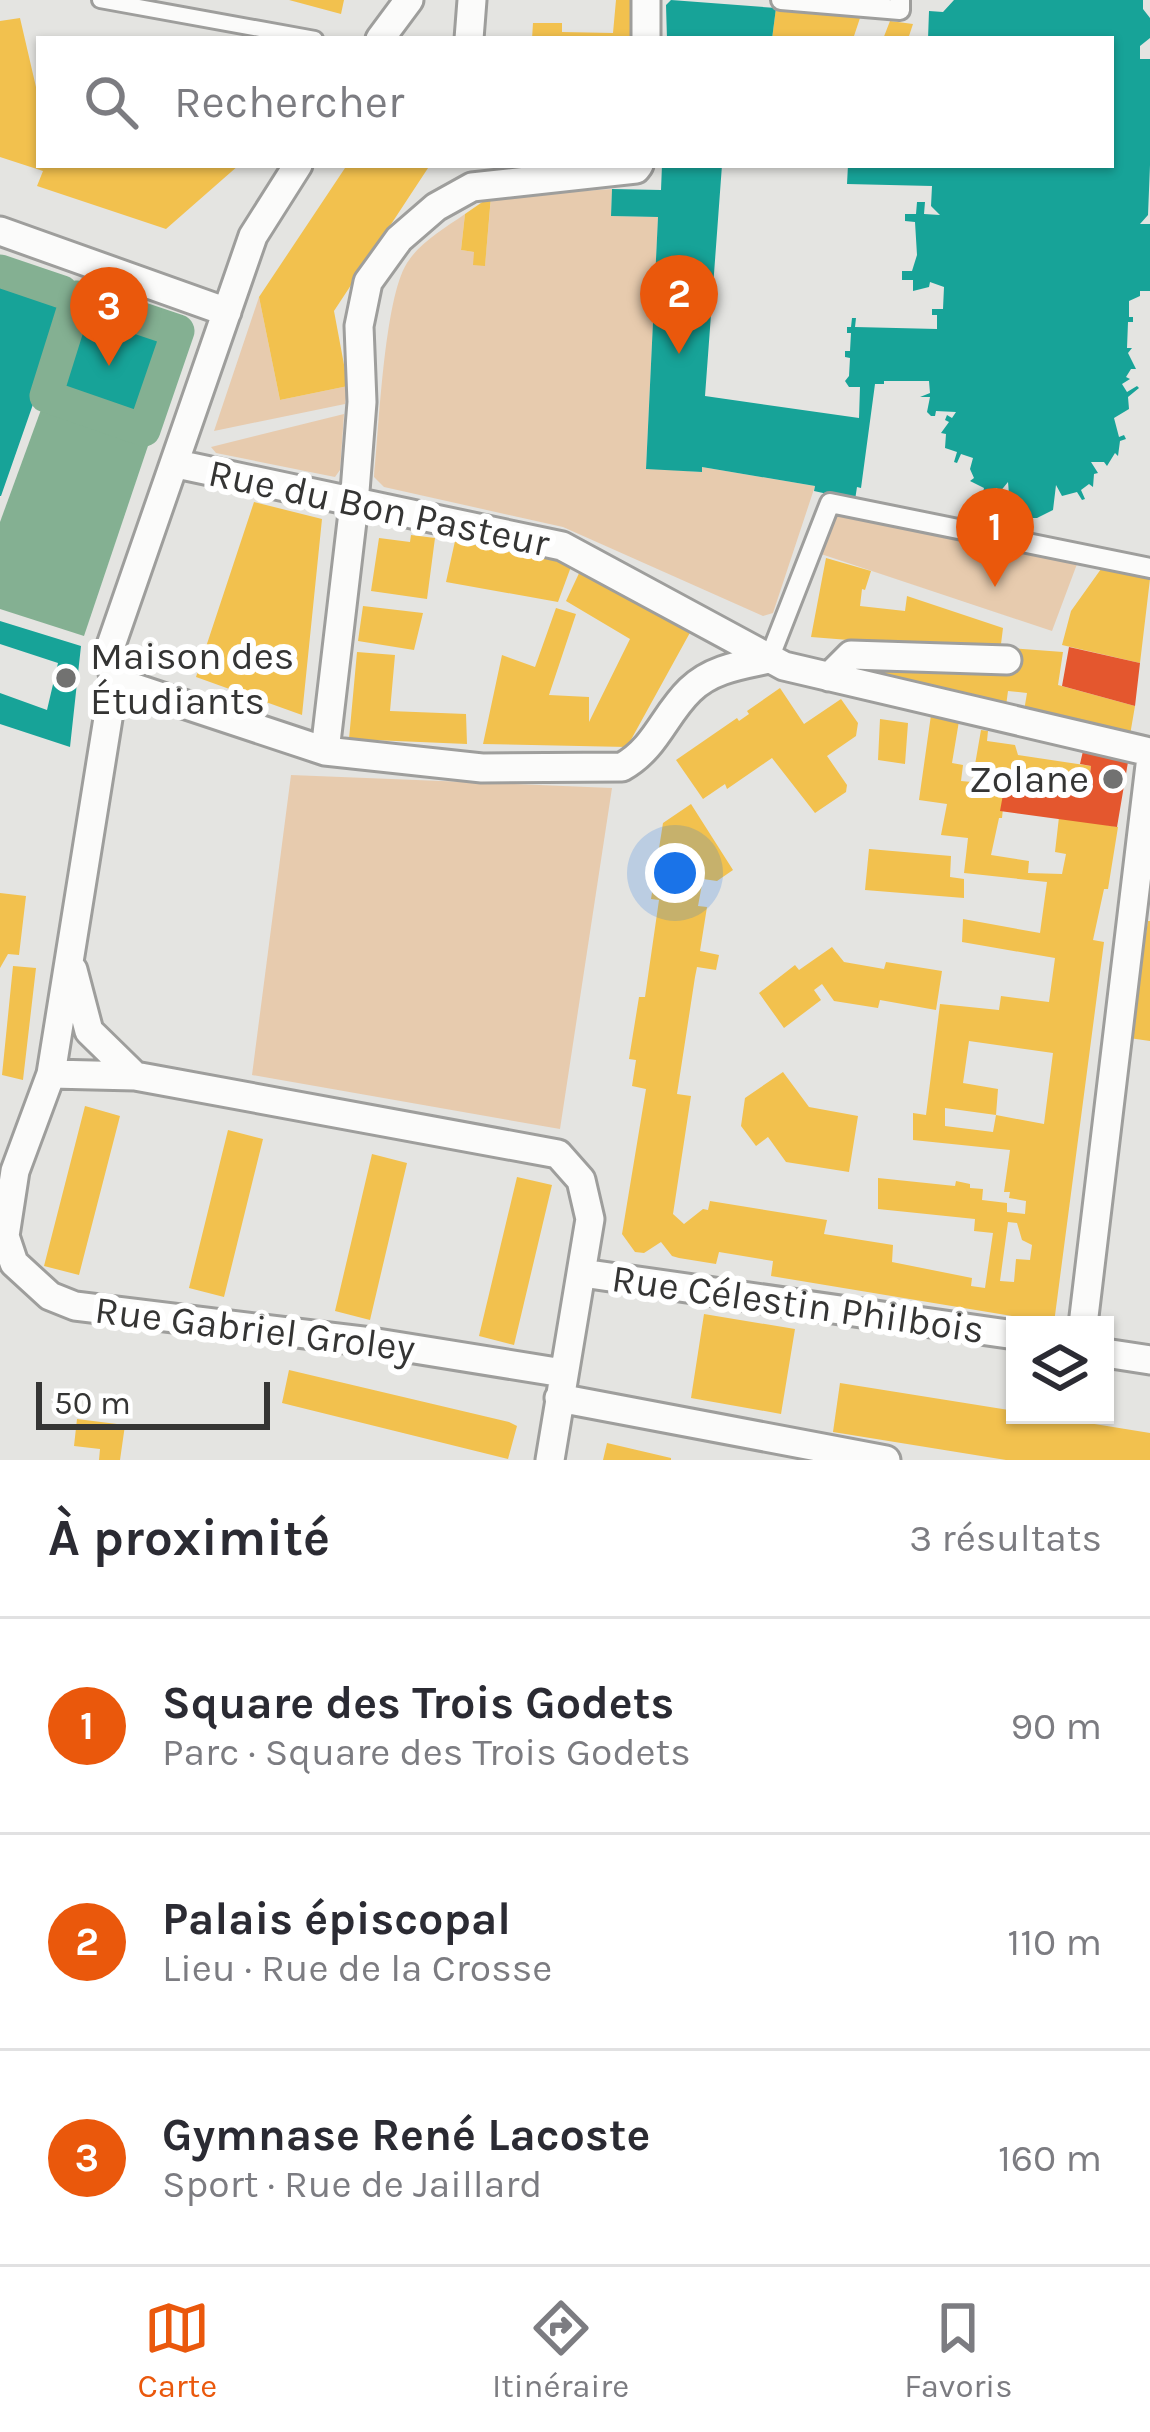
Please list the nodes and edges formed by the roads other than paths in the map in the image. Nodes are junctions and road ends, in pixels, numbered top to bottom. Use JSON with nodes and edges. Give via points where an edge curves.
{"nodes":[{"id":1,"x":100,"y":0,"type":"edge"},
{"id":2,"x":409,"y":0,"type":"edge"},
{"id":3,"x":472,"y":0,"type":"edge"},
{"id":4,"x":646,"y":0,"type":"edge"},
{"id":5,"x":781,"y":0,"type":"edge"},
{"id":6,"x":900,"y":5,"type":"edge"},
{"id":7,"x":298,"y":36,"type":"edge"},
{"id":8,"x":382,"y":36,"type":"edge"},
{"id":9,"x":469,"y":36,"type":"edge"},
{"id":10,"x":646,"y":36,"type":"edge"},
{"id":11,"x":296,"y":168,"type":"edge"},
{"id":12,"x":637,"y":168,"type":"edge"},
{"id":13,"x":472,"y":176,"type":"edge"},
{"id":14,"x":0,"y":231,"type":"edge"},
{"id":15,"x":227,"y":312,"type":"junction"},
{"id":16,"x":177,"y":464,"type":"junction"},
{"id":17,"x":354,"y":504,"type":"junction"},
{"id":18,"x":1150,"y":568,"type":"edge"},
{"id":19,"x":769,"y":658,"type":"junction"},
{"id":20,"x":1007,"y":660,"type":"dead end"},
{"id":21,"x":829,"y":677,"type":"junction"},
{"id":22,"x":114,"y":681,"type":"junction"},
{"id":23,"x":325,"y":751,"type":"junction"},
{"id":24,"x":1150,"y":752,"type":"edge"},
{"id":25,"x":1150,"y":766,"type":"edge"},
{"id":26,"x":78,"y":959,"type":"junction"},
{"id":27,"x":51,"y":1074,"type":"junction"},
{"id":28,"x":135,"y":1076,"type":"junction"},
{"id":29,"x":582,"y":1273,"type":"junction"},
{"id":30,"x":1084,"y":1316,"type":"edge"},
{"id":31,"x":1006,"y":1334,"type":"edge"},
{"id":32,"x":1114,"y":1354,"type":"edge"},
{"id":33,"x":1150,"y":1360,"type":"edge"},
{"id":34,"x":561,"y":1386,"type":"junction"},
{"id":35,"x":550,"y":1460,"type":"edge"},
{"id":36,"x":886,"y":1460,"type":"edge"}],
"edges":[{"from":1,"to":7,"type":"lane"},
{"from":2,"to":8,"type":"street"},
{"from":3,"to":9,"type":"street"},
{"from":4,"to":10,"type":"street"},
{"from":5,"to":6,"type":"street"},
{"from":11,"to":15,"type":"street","via":[[253,236]]},
{"from":12,"to":13,"type":"street"},
{"from":13,"to":17,"type":"street","via":[[399,239],[368,282],[359,326]]},
{"from":14,"to":15,"type":"street"},
{"from":15,"to":16,"type":"street"},
{"from":16,"to":17,"type":"street","name":"Rue du Bon Pasteur"},
{"from":16,"to":22,"type":"street","via":[[110,648]]},
{"from":17,"to":19,"type":"street","name":"Rue du Bon Pasteur","via":[[562,546]]},
{"from":17,"to":23,"type":"street"},
{"from":18,"to":19,"type":"street","via":[[830,503]]},
{"from":19,"to":21,"type":"street","name":"Rue du Bon Pasteur"},
{"from":19,"to":23,"type":"street","via":[[692,687],[640,757],[622,766],[482,768]]},
{"from":20,"to":21,"type":"street","via":[[851,655]]},
{"from":21,"to":24,"type":"street","name":"Rue du Bon Pasteur"},
{"from":22,"to":23,"type":"street"},
{"from":22,"to":26,"type":"street"},
{"from":25,"to":30,"type":"street"},
{"from":26,"to":27,"type":"street"},
{"from":26,"to":28,"type":"street","via":[[89,1031]]},
{"from":27,"to":28,"type":"street"},
{"from":27,"to":34,"type":"street","name":"Rue Gabriel Groley","via":[[15,1171],[5,1236],[14,1263],[50,1296],[75,1306],[371,1342]]},
{"from":28,"to":29,"type":"street","via":[[558,1154],[581,1180],[590,1219]]},
{"from":29,"to":31,"type":"street","name":"Rue Célestin Philbois"},
{"from":29,"to":34,"type":"street"},
{"from":32,"to":33,"type":"street"},
{"from":34,"to":35,"type":"street"},
{"from":34,"to":36,"type":"street"}]}
